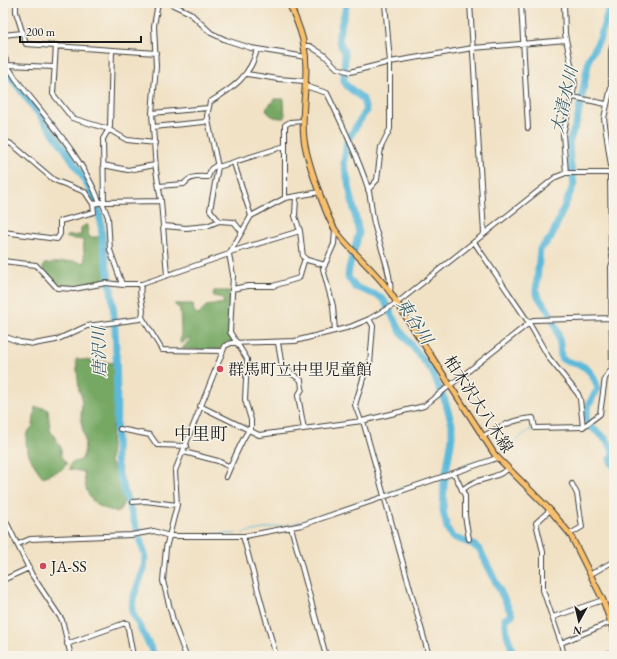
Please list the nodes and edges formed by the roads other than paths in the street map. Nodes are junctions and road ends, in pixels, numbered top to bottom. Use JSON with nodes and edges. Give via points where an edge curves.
{"nodes":[{"id":1,"x":16,"y":3,"type":"edge"},
{"id":2,"x":158,"y":3,"type":"edge"},
{"id":3,"x":169,"y":3,"type":"edge"},
{"id":4,"x":289,"y":3,"type":"edge"},
{"id":5,"x":385,"y":3,"type":"edge"},
{"id":6,"x":470,"y":3,"type":"edge"},
{"id":7,"x":521,"y":3,"type":"edge"},
{"id":8,"x":564,"y":3,"type":"edge"},
{"id":9,"x":22,"y":33,"type":"junction"},
{"id":10,"x":3,"y":35,"type":"edge"},
{"id":11,"x":614,"y":39,"type":"edge"},
{"id":12,"x":566,"y":40,"type":"junction"},
{"id":13,"x":524,"y":44,"type":"junction"},
{"id":14,"x":56,"y":45,"type":"junction"},
{"id":15,"x":304,"y":46,"type":"junction"},
{"id":16,"x":473,"y":48,"type":"junction"},
{"id":17,"x":257,"y":49,"type":"junction"},
{"id":18,"x":112,"y":50,"type":"junction"},
{"id":19,"x":3,"y":53,"type":"edge"},
{"id":20,"x":156,"y":53,"type":"junction"},
{"id":21,"x":306,"y":57,"type":"junction"},
{"id":22,"x":390,"y":62,"type":"junction"},
{"id":23,"x":8,"y":65,"type":"junction"},
{"id":24,"x":54,"y":67,"type":"junction"},
{"id":25,"x":247,"y":74,"type":"junction"},
{"id":26,"x":305,"y":84,"type":"junction"},
{"id":27,"x":573,"y":97,"type":"junction"},
{"id":28,"x":606,"y":104,"type":"junction"},
{"id":29,"x":208,"y":108,"type":"junction"},
{"id":30,"x":152,"y":113,"type":"junction"},
{"id":31,"x":208,"y":118,"type":"junction"},
{"id":32,"x":303,"y":121,"type":"junction"},
{"id":33,"x":153,"y":127,"type":"junction"},
{"id":34,"x":528,"y":128,"type":"dead end"},
{"id":35,"x":108,"y":130,"type":"junction"},
{"id":36,"x":3,"y":140,"type":"edge"},
{"id":37,"x":154,"y":143,"type":"junction"},
{"id":38,"x":285,"y":146,"type":"junction"},
{"id":39,"x":234,"y":163,"type":"junction"},
{"id":40,"x":103,"y":165,"type":"junction"},
{"id":41,"x":155,"y":165,"type":"junction"},
{"id":42,"x":218,"y":166,"type":"junction"},
{"id":43,"x":568,"y":173,"type":"junction"},
{"id":44,"x":612,"y":173,"type":"edge"},
{"id":45,"x":159,"y":186,"type":"junction"},
{"id":46,"x":368,"y":190,"type":"junction"},
{"id":47,"x":320,"y":192,"type":"junction"},
{"id":48,"x":296,"y":197,"type":"junction"},
{"id":49,"x":285,"y":198,"type":"junction"},
{"id":50,"x":162,"y":200,"type":"junction"},
{"id":51,"x":101,"y":202,"type":"junction"},
{"id":52,"x":93,"y":204,"type":"junction"},
{"id":53,"x":252,"y":216,"type":"junction"},
{"id":54,"x":219,"y":221,"type":"junction"},
{"id":55,"x":164,"y":226,"type":"junction"},
{"id":56,"x":335,"y":230,"type":"junction"},
{"id":57,"x":300,"y":231,"type":"junction"},
{"id":58,"x":3,"y":232,"type":"edge"},
{"id":59,"x":242,"y":232,"type":"junction"},
{"id":60,"x":484,"y":233,"type":"junction"},
{"id":61,"x":474,"y":242,"type":"junction"},
{"id":62,"x":229,"y":253,"type":"junction"},
{"id":63,"x":304,"y":258,"type":"junction"},
{"id":64,"x":3,"y":261,"type":"edge"},
{"id":65,"x":325,"y":265,"type":"junction"},
{"id":66,"x":167,"y":275,"type":"junction"},
{"id":67,"x":142,"y":284,"type":"junction"},
{"id":68,"x":123,"y":285,"type":"junction"},
{"id":69,"x":232,"y":289,"type":"junction"},
{"id":70,"x":390,"y":292,"type":"junction"},
{"id":71,"x":396,"y":302,"type":"junction"},
{"id":72,"x":142,"y":317,"type":"junction"},
{"id":73,"x":612,"y":318,"type":"junction"},
{"id":74,"x":369,"y":319,"type":"junction"},
{"id":75,"x":529,"y":323,"type":"junction"},
{"id":76,"x":334,"y":331,"type":"junction"},
{"id":77,"x":3,"y":336,"type":"edge"},
{"id":78,"x":613,"y":340,"type":"edge"},
{"id":79,"x":278,"y":343,"type":"junction"},
{"id":80,"x":236,"y":344,"type":"junction"},
{"id":81,"x":223,"y":351,"type":"junction"},
{"id":82,"x":450,"y":385,"type":"junction"},
{"id":83,"x":200,"y":406,"type":"junction"},
{"id":84,"x":362,"y":421,"type":"junction"},
{"id":85,"x":583,"y":426,"type":"junction"},
{"id":86,"x":120,"y":429,"type":"dead end"},
{"id":87,"x":304,"y":429,"type":"junction"},
{"id":88,"x":247,"y":430,"type":"junction"},
{"id":89,"x":482,"y":437,"type":"junction"},
{"id":90,"x":187,"y":446,"type":"junction"},
{"id":91,"x":184,"y":452,"type":"junction"},
{"id":92,"x":497,"y":458,"type":"junction"},
{"id":93,"x":230,"y":467,"type":"junction"},
{"id":94,"x":508,"y":469,"type":"junction"},
{"id":95,"x":453,"y":473,"type":"junction"},
{"id":96,"x":226,"y":477,"type":"dead end"},
{"id":97,"x":572,"y":484,"type":"dead end"},
{"id":98,"x":462,"y":490,"type":"junction"},
{"id":99,"x":384,"y":496,"type":"junction"},
{"id":100,"x":133,"y":502,"type":"dead end"},
{"id":101,"x":177,"y":505,"type":"junction"},
{"id":102,"x":550,"y":510,"type":"junction"},
{"id":103,"x":3,"y":515,"type":"edge"},
{"id":104,"x":291,"y":527,"type":"junction"},
{"id":105,"x":570,"y":534,"type":"junction"},
{"id":106,"x":170,"y":536,"type":"junction"},
{"id":107,"x":243,"y":536,"type":"junction"},
{"id":108,"x":469,"y":539,"type":"dead end"},
{"id":109,"x":18,"y":544,"type":"junction"},
{"id":110,"x":614,"y":561,"type":"edge"},
{"id":111,"x":29,"y":568,"type":"junction"},
{"id":112,"x":591,"y":574,"type":"junction"},
{"id":113,"x":3,"y":580,"type":"edge"},
{"id":114,"x":603,"y":600,"type":"junction"},
{"id":115,"x":552,"y":616,"type":"junction"},
{"id":116,"x":611,"y":622,"type":"junction"},
{"id":117,"x":614,"y":632,"type":"edge"},
{"id":118,"x":561,"y":643,"type":"junction"},
{"id":119,"x":67,"y":644,"type":"junction"},
{"id":120,"x":614,"y":652,"type":"edge"},
{"id":121,"x":71,"y":656,"type":"edge"},
{"id":122,"x":133,"y":656,"type":"edge"},
{"id":123,"x":186,"y":656,"type":"edge"},
{"id":124,"x":276,"y":656,"type":"edge"},
{"id":125,"x":326,"y":656,"type":"edge"},
{"id":126,"x":429,"y":656,"type":"edge"},
{"id":127,"x":564,"y":656,"type":"edge"},
{"id":128,"x":598,"y":656,"type":"edge"}],
"edges":[{"from":1,"to":9,"type":"street"},
{"from":2,"to":20,"type":"street","via":[[154,26]]},
{"from":3,"to":17,"type":"street","via":[[195,17],[217,36]]},
{"from":4,"to":15,"type":"main road","name":"柏木沢大八木線"},
{"from":5,"to":22,"type":"street"},
{"from":6,"to":16,"type":"street"},
{"from":7,"to":13,"type":"street"},
{"from":8,"to":12,"type":"street"},
{"from":9,"to":10,"type":"street"},
{"from":9,"to":14,"type":"street","via":[[26,44]]},
{"from":11,"to":28,"type":"street","via":[[611,51],[611,88]]},
{"from":12,"to":13,"type":"street"},
{"from":12,"to":27,"type":"street","via":[[570,64],[575,74]]},
{"from":13,"to":16,"type":"street"},
{"from":13,"to":34,"type":"street"},
{"from":14,"to":18,"type":"street"},
{"from":14,"to":24,"type":"street"},
{"from":15,"to":21,"type":"main road","name":"柏木沢大八木線"},
{"from":15,"to":22,"type":"street","via":[[316,50],[337,68],[347,72]]},
{"from":16,"to":22,"type":"street"},
{"from":16,"to":60,"type":"street"},
{"from":17,"to":21,"type":"street"},
{"from":17,"to":25,"type":"street"},
{"from":18,"to":20,"type":"street"},
{"from":18,"to":35,"type":"street"},
{"from":19,"to":23,"type":"street"},
{"from":20,"to":30,"type":"street"},
{"from":21,"to":26,"type":"main road","name":"柏木沢大八木線"},
{"from":22,"to":46,"type":"street","via":[[390,129],[381,147],[377,180]]},
{"from":23,"to":24,"type":"street"},
{"from":23,"to":51,"type":"street","via":[[70,149]]},
{"from":24,"to":35,"type":"street","via":[[53,94],[69,115],[77,121]]},
{"from":25,"to":26,"type":"street"},
{"from":25,"to":29,"type":"street","via":[[210,102]]},
{"from":26,"to":32,"type":"main road","name":"柏木沢大八木線"},
{"from":26,"to":46,"type":"street","via":[[326,93],[350,139]]},
{"from":27,"to":28,"type":"street"},
{"from":27,"to":43,"type":"street","via":[[563,134]]},
{"from":28,"to":44,"type":"street","via":[[604,123]]},
{"from":29,"to":30,"type":"street"},
{"from":29,"to":31,"type":"street"},
{"from":30,"to":33,"type":"street"},
{"from":31,"to":33,"type":"street","via":[[204,122]]},
{"from":31,"to":42,"type":"street"},
{"from":32,"to":38,"type":"street","via":[[285,125]]},
{"from":32,"to":47,"type":"main road","name":"柏木沢大八木線","via":[[306,149]]},
{"from":33,"to":37,"type":"street"},
{"from":35,"to":37,"type":"street","via":[[127,140]]},
{"from":35,"to":40,"type":"street","via":[[103,140]]},
{"from":36,"to":52,"type":"street","via":[[13,145],[54,180],[85,192]]},
{"from":37,"to":41,"type":"street"},
{"from":38,"to":39,"type":"street"},
{"from":38,"to":49,"type":"street"},
{"from":39,"to":42,"type":"street"},
{"from":39,"to":53,"type":"street"},
{"from":40,"to":41,"type":"street","via":[[128,170]]},
{"from":40,"to":51,"type":"street"},
{"from":41,"to":45,"type":"street"},
{"from":42,"to":45,"type":"street","via":[[211,169],[208,177],[193,177],[188,178],[184,184]]},
{"from":42,"to":54,"type":"street","via":[[210,210]]},
{"from":43,"to":44,"type":"street"},
{"from":43,"to":60,"type":"street","via":[[556,177]]},
{"from":44,"to":73,"type":"street"},
{"from":45,"to":50,"type":"street"},
{"from":46,"to":70,"type":"street","via":[[371,214],[391,286]]},
{"from":47,"to":48,"type":"street"},
{"from":47,"to":56,"type":"main road","name":"柏木沢大八木線"},
{"from":48,"to":49,"type":"street"},
{"from":48,"to":57,"type":"street","via":[[295,216]]},
{"from":49,"to":53,"type":"street"},
{"from":50,"to":51,"type":"street"},
{"from":50,"to":55,"type":"street"},
{"from":51,"to":52,"type":"street"},
{"from":51,"to":68,"type":"street","via":[[108,217],[110,250]]},
{"from":52,"to":58,"type":"street","via":[[94,212],[60,221],[60,234],[57,238]]},
{"from":53,"to":59,"type":"street"},
{"from":54,"to":55,"type":"street","via":[[193,228]]},
{"from":54,"to":59,"type":"street","via":[[234,222]]},
{"from":55,"to":66,"type":"street"},
{"from":56,"to":65,"type":"street","via":[[334,244]]},
{"from":56,"to":70,"type":"main road","name":"柏木沢大八木線","via":[[378,275]]},
{"from":57,"to":62,"type":"street"},
{"from":57,"to":63,"type":"street"},
{"from":59,"to":62,"type":"street"},
{"from":60,"to":61,"type":"street"},
{"from":61,"to":71,"type":"street"},
{"from":61,"to":75,"type":"street"},
{"from":62,"to":66,"type":"street"},
{"from":62,"to":69,"type":"street","via":[[233,272]]},
{"from":63,"to":65,"type":"street"},
{"from":63,"to":69,"type":"street","via":[[299,278],[273,286]]},
{"from":64,"to":68,"type":"street","via":[[36,265],[54,285],[64,289],[106,283]]},
{"from":65,"to":76,"type":"street","via":[[323,272],[333,306]]},
{"from":66,"to":67,"type":"street"},
{"from":67,"to":68,"type":"street"},
{"from":67,"to":72,"type":"street"},
{"from":69,"to":80,"type":"street","via":[[230,332]]},
{"from":70,"to":71,"type":"main road","name":"柏木沢大八木線"},
{"from":71,"to":74,"type":"street"},
{"from":71,"to":82,"type":"main road","name":"柏木沢大八木線"},
{"from":72,"to":77,"type":"street","via":[[138,320],[86,326],[44,343],[25,343]]},
{"from":72,"to":81,"type":"street","via":[[162,350]]},
{"from":73,"to":75,"type":"street","via":[[533,320]]},
{"from":73,"to":78,"type":"street"},
{"from":74,"to":76,"type":"street"},
{"from":74,"to":84,"type":"street","via":[[374,326],[370,364],[366,369],[355,405]]},
{"from":75,"to":82,"type":"street"},
{"from":75,"to":85,"type":"street","via":[[549,358],[578,394]]},
{"from":76,"to":79,"type":"street"},
{"from":78,"to":85,"type":"street","via":[[612,372],[605,378],[600,414]]},
{"from":79,"to":80,"type":"street"},
{"from":79,"to":87,"type":"street","via":[[282,367],[300,380],[302,389],[298,396]]},
{"from":80,"to":81,"type":"street","via":[[228,345]]},
{"from":80,"to":88,"type":"street","via":[[247,359],[245,400],[251,424],[251,428]]},
{"from":81,"to":83,"type":"street"},
{"from":82,"to":84,"type":"street","via":[[424,406]]},
{"from":82,"to":89,"type":"main road","name":"柏木沢大八木線"},
{"from":83,"to":88,"type":"street"},
{"from":83,"to":90,"type":"street"},
{"from":84,"to":87,"type":"street"},
{"from":84,"to":99,"type":"street"},
{"from":85,"to":89,"type":"street","via":[[535,428],[532,418],[505,423]]},
{"from":86,"to":90,"type":"street","via":[[150,435],[157,445]]},
{"from":87,"to":88,"type":"street","via":[[259,435]]},
{"from":88,"to":93,"type":"street"},
{"from":89,"to":92,"type":"main road","name":"柏木沢大八木線"},
{"from":90,"to":91,"type":"street"},
{"from":91,"to":93,"type":"street"},
{"from":91,"to":101,"type":"street","via":[[175,471]]},
{"from":92,"to":94,"type":"main road","name":"柏木沢大八木線"},
{"from":92,"to":95,"type":"street"},
{"from":93,"to":96,"type":"street"},
{"from":94,"to":98,"type":"street","via":[[501,475],[471,482]]},
{"from":94,"to":102,"type":"main road","name":"柏木沢大八木線"},
{"from":95,"to":98,"type":"street"},
{"from":95,"to":99,"type":"street"},
{"from":97,"to":105,"type":"street","via":[[577,494],[582,527]]},
{"from":98,"to":108,"type":"street"},
{"from":99,"to":104,"type":"street"},
{"from":99,"to":126,"type":"street"},
{"from":100,"to":101,"type":"street"},
{"from":101,"to":106,"type":"street"},
{"from":102,"to":105,"type":"main road","name":"柏木沢大八木線"},
{"from":102,"to":115,"type":"street","via":[[536,523],[542,552],[543,590]]},
{"from":103,"to":109,"type":"street"},
{"from":104,"to":107,"type":"street"},
{"from":104,"to":125,"type":"street"},
{"from":105,"to":112,"type":"main road","name":"柏木沢大八木線"},
{"from":106,"to":107,"type":"street"},
{"from":106,"to":109,"type":"street","via":[[154,531],[30,539]]},
{"from":106,"to":123,"type":"street","via":[[166,548],[163,581],[174,624]]},
{"from":107,"to":124,"type":"street"},
{"from":109,"to":111,"type":"street"},
{"from":110,"to":112,"type":"street"},
{"from":111,"to":113,"type":"street"},
{"from":111,"to":119,"type":"street","via":[[62,620]]},
{"from":112,"to":114,"type":"main road","name":"柏木沢大八木線"},
{"from":114,"to":115,"type":"street"},
{"from":114,"to":116,"type":"main road","name":"柏木沢大八木線"},
{"from":115,"to":118,"type":"street"},
{"from":116,"to":117,"type":"main road","name":"柏木沢大八木線"},
{"from":116,"to":118,"type":"street"},
{"from":118,"to":127,"type":"street"},
{"from":119,"to":121,"type":"street"},
{"from":119,"to":122,"type":"street","via":[[128,623]]},
{"from":120,"to":128,"type":"street"}]}
